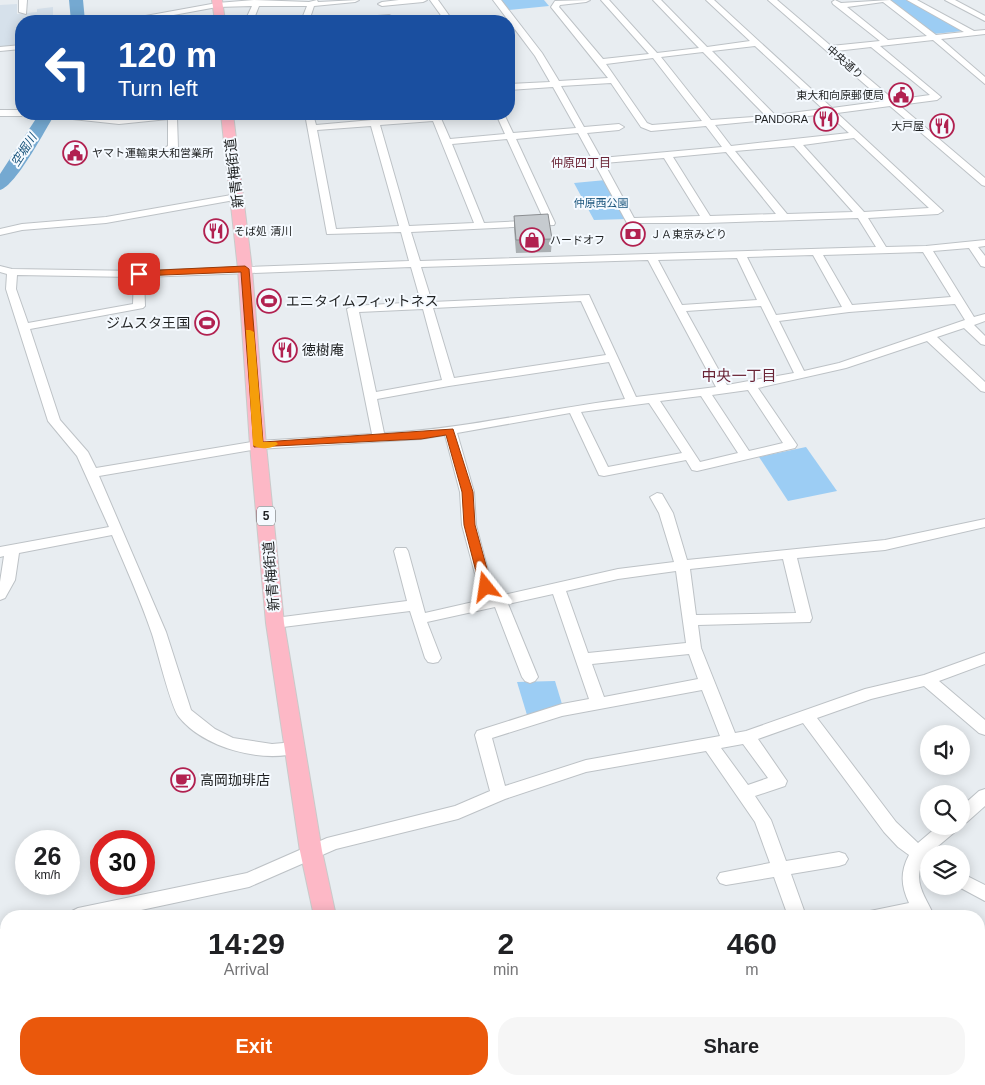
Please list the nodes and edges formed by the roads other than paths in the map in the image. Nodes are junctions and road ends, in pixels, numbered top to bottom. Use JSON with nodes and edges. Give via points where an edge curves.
{"nodes":[{"id":1,"x":22,"y":0,"type":"edge"},
{"id":2,"x":355,"y":0,"type":"edge"},
{"id":3,"x":423,"y":0,"type":"edge"},
{"id":4,"x":434,"y":0,"type":"edge"},
{"id":5,"x":497,"y":0,"type":"edge"},
{"id":6,"x":586,"y":0,"type":"edge"},
{"id":7,"x":605,"y":0,"type":"edge"},
{"id":8,"x":657,"y":0,"type":"edge"},
{"id":9,"x":710,"y":0,"type":"edge"},
{"id":10,"x":772,"y":0,"type":"edge"},
{"id":11,"x":910,"y":0,"type":"edge"},
{"id":12,"x":949,"y":0,"type":"edge"},
{"id":13,"x":257,"y":2,"type":"edge"},
{"id":14,"x":313,"y":2,"type":"edge"},
{"id":15,"x":381,"y":2,"type":"edge"},
{"id":16,"x":837,"y":2,"type":"edge"},
{"id":17,"x":217,"y":3,"type":"edge"},
{"id":18,"x":23,"y":12,"type":"dead end"},
{"id":19,"x":158,"y":15,"type":"edge"},
{"id":20,"x":252,"y":15,"type":"edge"},
{"id":21,"x":308,"y":15,"type":"edge"},
{"id":22,"x":388,"y":15,"type":"edge"},
{"id":23,"x":445,"y":15,"type":"edge"},
{"id":24,"x":508,"y":15,"type":"edge"},
{"id":25,"x":985,"y":20,"type":"edge"},
{"id":26,"x":515,"y":24,"type":"edge"},
{"id":27,"x":985,"y":32,"type":"edge"},
{"id":28,"x":972,"y":34,"type":"junction"},
{"id":29,"x":934,"y":37,"type":"junction"},
{"id":30,"x":985,"y":41,"type":"edge"},
{"id":31,"x":756,"y":43,"type":"junction"},
{"id":32,"x":887,"y":43,"type":"junction"},
{"id":33,"x":872,"y":44,"type":"junction"},
{"id":34,"x":15,"y":48,"type":"edge"},
{"id":35,"x":0,"y":49,"type":"edge"},
{"id":36,"x":707,"y":49,"type":"junction"},
{"id":37,"x":830,"y":49,"type":"junction"},
{"id":38,"x":655,"y":55,"type":"junction"},
{"id":39,"x":601,"y":62,"type":"junction"},
{"id":40,"x":613,"y":80,"type":"junction"},
{"id":41,"x":985,"y":81,"type":"edge"},
{"id":42,"x":556,"y":84,"type":"junction"},
{"id":43,"x":515,"y":87,"type":"edge"},
{"id":44,"x":892,"y":102,"type":"junction"},
{"id":45,"x":829,"y":111,"type":"junction"},
{"id":46,"x":0,"y":113,"type":"edge"},
{"id":47,"x":15,"y":113,"type":"edge"},
{"id":48,"x":773,"y":118,"type":"junction"},
{"id":49,"x":167,"y":120,"type":"edge"},
{"id":50,"x":228,"y":120,"type":"edge"},
{"id":51,"x":310,"y":120,"type":"edge"},
{"id":52,"x":401,"y":120,"type":"edge"},
{"id":53,"x":438,"y":120,"type":"edge"},
{"id":54,"x":503,"y":120,"type":"edge"},
{"id":55,"x":375,"y":123,"type":"junction"},
{"id":56,"x":709,"y":123,"type":"junction"},
{"id":57,"x":618,"y":127,"type":"dead end"},
{"id":58,"x":312,"y":128,"type":"junction"},
{"id":59,"x":581,"y":130,"type":"junction"},
{"id":60,"x":855,"y":135,"type":"junction"},
{"id":61,"x":511,"y":136,"type":"junction"},
{"id":62,"x":446,"y":142,"type":"junction"},
{"id":63,"x":796,"y":143,"type":"junction"},
{"id":64,"x":167,"y":149,"type":"dead end"},
{"id":65,"x":729,"y":150,"type":"junction"},
{"id":66,"x":667,"y":155,"type":"junction"},
{"id":67,"x":598,"y":161,"type":"junction"},
{"id":68,"x":985,"y":183,"type":"edge"},
{"id":69,"x":237,"y":197,"type":"junction"},
{"id":70,"x":861,"y":215,"type":"junction"},
{"id":71,"x":784,"y":217,"type":"junction"},
{"id":72,"x":707,"y":220,"type":"junction"},
{"id":73,"x":480,"y":225,"type":"junction"},
{"id":74,"x":404,"y":228,"type":"junction"},
{"id":75,"x":0,"y":232,"type":"edge"},
{"id":76,"x":985,"y":244,"type":"edge"},
{"id":77,"x":972,"y":245,"type":"junction"},
{"id":78,"x":926,"y":249,"type":"junction"},
{"id":79,"x":883,"y":250,"type":"junction"},
{"id":80,"x":816,"y":252,"type":"junction"},
{"id":81,"x":740,"y":254,"type":"junction"},
{"id":82,"x":651,"y":257,"type":"junction"},
{"id":83,"x":414,"y":264,"type":"junction"},
{"id":84,"x":985,"y":264,"type":"edge"},
{"id":85,"x":245,"y":269,"type":"junction"},
{"id":86,"x":139,"y":274,"type":"junction"},
{"id":87,"x":6,"y":275,"type":"edge"},
{"id":88,"x":959,"y":300,"type":"junction"},
{"id":89,"x":763,"y":303,"type":"junction"},
{"id":90,"x":426,"y":305,"type":"junction"},
{"id":91,"x":680,"y":308,"type":"junction"},
{"id":92,"x":849,"y":309,"type":"junction"},
{"id":93,"x":985,"y":317,"type":"edge"},
{"id":94,"x":771,"y":319,"type":"junction"},
{"id":95,"x":969,"y":323,"type":"junction"},
{"id":96,"x":24,"y":326,"type":"junction"},
{"id":97,"x":929,"y":336,"type":"junction"},
{"id":98,"x":985,"y":342,"type":"edge"},
{"id":99,"x":612,"y":358,"type":"junction"},
{"id":100,"x":800,"y":374,"type":"junction"},
{"id":101,"x":450,"y":382,"type":"junction"},
{"id":102,"x":751,"y":386,"type":"junction"},
{"id":103,"x":985,"y":388,"type":"edge"},
{"id":104,"x":723,"y":389,"type":"junction"},
{"id":105,"x":704,"y":391,"type":"junction"},
{"id":106,"x":371,"y":397,"type":"junction"},
{"id":107,"x":652,"y":398,"type":"junction"},
{"id":108,"x":632,"y":401,"type":"junction"},
{"id":109,"x":574,"y":409,"type":"junction"},
{"id":110,"x":450,"y":431,"type":"junction"},
{"id":111,"x":379,"y":438,"type":"junction"},
{"id":112,"x":258,"y":445,"type":"junction"},
{"id":113,"x":690,"y":456,"type":"junction"},
{"id":114,"x":746,"y":456,"type":"junction"},
{"id":115,"x":92,"y":473,"type":"junction"},
{"id":116,"x":657,"y":497,"type":"dead end"},
{"id":117,"x":985,"y":522,"type":"edge"},
{"id":118,"x":117,"y":530,"type":"junction"},
{"id":119,"x":6,"y":551,"type":"edge"},
{"id":120,"x":401,"y":551,"type":"dead end"},
{"id":121,"x":789,"y":555,"type":"junction"},
{"id":122,"x":682,"y":565,"type":"junction"},
{"id":123,"x":558,"y":587,"type":"junction"},
{"id":124,"x":0,"y":595,"type":"edge"},
{"id":125,"x":495,"y":602,"type":"junction"},
{"id":126,"x":416,"y":612,"type":"junction"},
{"id":127,"x":691,"y":620,"type":"junction"},
{"id":128,"x":276,"y":623,"type":"junction"},
{"id":129,"x":694,"y":648,"type":"junction"},
{"id":130,"x":433,"y":658,"type":"dead end"},
{"id":131,"x":985,"y":658,"type":"edge"},
{"id":132,"x":583,"y":659,"type":"junction"},
{"id":133,"x":530,"y":677,"type":"dead end"},
{"id":134,"x":927,"y":680,"type":"junction"},
{"id":135,"x":708,"y":684,"type":"junction"},
{"id":136,"x":598,"y":703,"type":"junction"},
{"id":137,"x":806,"y":715,"type":"junction"},
{"id":138,"x":985,"y":729,"type":"edge"},
{"id":139,"x":747,"y":737,"type":"junction"},
{"id":140,"x":730,"y":741,"type":"junction"},
{"id":141,"x":710,"y":744,"type":"junction"},
{"id":142,"x":294,"y":748,"type":"junction"},
{"id":143,"x":744,"y":793,"type":"junction"},
{"id":144,"x":499,"y":794,"type":"junction"},
{"id":145,"x":985,"y":796,"type":"edge"},
{"id":146,"x":970,"y":809,"type":"edge"},
{"id":147,"x":942,"y":835,"type":"edge"},
{"id":148,"x":934,"y":845,"type":"edge"},
{"id":149,"x":311,"y":851,"type":"junction"},
{"id":150,"x":920,"y":853,"type":"edge"},
{"id":151,"x":839,"y":858,"type":"dead end"},
{"id":152,"x":920,"y":862,"type":"edge"},
{"id":153,"x":780,"y":868,"type":"junction"},
{"id":154,"x":726,"y":878,"type":"dead end"},
{"id":155,"x":970,"y":885,"type":"edge"},
{"id":156,"x":985,"y":894,"type":"edge"},
{"id":157,"x":106,"y":910,"type":"edge"},
{"id":158,"x":324,"y":910,"type":"edge"},
{"id":159,"x":795,"y":910,"type":"edge"},
{"id":160,"x":922,"y":910,"type":"edge"}],
"edges":[{"from":1,"to":18,"type":"street"},
{"from":2,"to":14,"type":"street"},
{"from":3,"to":15,"type":"street"},
{"from":4,"to":23,"type":"street"},
{"from":5,"to":24,"type":"street"},
{"from":6,"to":39,"type":"street","via":[[558,3],[555,7]]},
{"from":7,"to":38,"type":"street"},
{"from":8,"to":36,"type":"street"},
{"from":9,"to":31,"type":"street"},
{"from":10,"to":37,"type":"street","name":"中央通り"},
{"from":11,"to":28,"type":"street"},
{"from":12,"to":25,"type":"street"},
{"from":13,"to":14,"type":"street"},
{"from":13,"to":17,"type":"street"},
{"from":13,"to":20,"type":"street"},
{"from":14,"to":21,"type":"street"},
{"from":15,"to":22,"type":"street"},
{"from":16,"to":29,"type":"street","via":[[885,0]]},
{"from":16,"to":32,"type":"street"},
{"from":17,"to":19,"type":"street"},
{"from":26,"to":42,"type":"street"},
{"from":27,"to":28,"type":"street"},
{"from":28,"to":29,"type":"street"},
{"from":28,"to":30,"type":"street"},
{"from":29,"to":32,"type":"street"},
{"from":29,"to":41,"type":"street"},
{"from":31,"to":36,"type":"street"},
{"from":31,"to":45,"type":"street"},
{"from":32,"to":33,"type":"street"},
{"from":33,"to":37,"type":"street"},
{"from":33,"to":44,"type":"street","via":[[937,97]]},
{"from":34,"to":35,"type":"street"},
{"from":36,"to":38,"type":"street"},
{"from":36,"to":48,"type":"street"},
{"from":37,"to":44,"type":"street","name":"中央通り"},
{"from":38,"to":39,"type":"street"},
{"from":38,"to":56,"type":"street"},
{"from":39,"to":40,"type":"street"},
{"from":40,"to":42,"type":"street"},
{"from":40,"to":56,"type":"street","via":[[647,127]]},
{"from":42,"to":43,"type":"street"},
{"from":42,"to":59,"type":"street"},
{"from":44,"to":45,"type":"street"},
{"from":44,"to":68,"type":"street","name":"中央通り"},
{"from":45,"to":48,"type":"street"},
{"from":45,"to":60,"type":"street"},
{"from":46,"to":47,"type":"street"},
{"from":48,"to":56,"type":"street"},
{"from":49,"to":64,"type":"street","via":[[173,148]]},
{"from":50,"to":69,"type":"main road","name":"新青梅街道","number":"5"},
{"from":51,"to":58,"type":"street"},
{"from":52,"to":55,"type":"street"},
{"from":53,"to":62,"type":"street"},
{"from":54,"to":61,"type":"street"},
{"from":55,"to":58,"type":"street"},
{"from":55,"to":74,"type":"street"},
{"from":56,"to":65,"type":"street"},
{"from":57,"to":59,"type":"street"},
{"from":58,"to":74,"type":"street","via":[[331,232]]},
{"from":59,"to":61,"type":"street"},
{"from":59,"to":67,"type":"street"},
{"from":60,"to":63,"type":"street"},
{"from":60,"to":70,"type":"street","via":[[938,211]]},
{"from":61,"to":62,"type":"street"},
{"from":61,"to":73,"type":"street","via":[[550,223]]},
{"from":62,"to":73,"type":"street"},
{"from":63,"to":65,"type":"street"},
{"from":63,"to":70,"type":"street"},
{"from":65,"to":66,"type":"street"},
{"from":65,"to":71,"type":"street"},
{"from":66,"to":67,"type":"street"},
{"from":66,"to":72,"type":"street"},
{"from":67,"to":72,"type":"street","via":[[632,221]]},
{"from":69,"to":75,"type":"street","via":[[106,220]]},
{"from":69,"to":85,"type":"main road","name":"新青梅街道","number":"5"},
{"from":70,"to":71,"type":"street"},
{"from":70,"to":79,"type":"street"},
{"from":71,"to":72,"type":"street"},
{"from":73,"to":74,"type":"street"},
{"from":74,"to":83,"type":"street"},
{"from":76,"to":77,"type":"street"},
{"from":77,"to":78,"type":"street"},
{"from":77,"to":84,"type":"street"},
{"from":78,"to":79,"type":"street"},
{"from":78,"to":88,"type":"street"},
{"from":79,"to":80,"type":"street"},
{"from":80,"to":81,"type":"street"},
{"from":80,"to":92,"type":"street"},
{"from":81,"to":82,"type":"street"},
{"from":81,"to":89,"type":"street"},
{"from":82,"to":83,"type":"street"},
{"from":82,"to":91,"type":"street"},
{"from":83,"to":85,"type":"street"},
{"from":83,"to":90,"type":"street"},
{"from":85,"to":86,"type":"street"},
{"from":85,"to":112,"type":"main road","name":"新青梅街道","number":"5"},
{"from":86,"to":87,"type":"street"},
{"from":86,"to":96,"type":"street","via":[[139,306]]},
{"from":87,"to":96,"type":"street"},
{"from":88,"to":92,"type":"street"},
{"from":88,"to":95,"type":"street"},
{"from":89,"to":91,"type":"street"},
{"from":89,"to":94,"type":"street"},
{"from":90,"to":99,"type":"street","via":[[585,297]]},
{"from":90,"to":101,"type":"street"},
{"from":90,"to":106,"type":"street","via":[[353,310]]},
{"from":91,"to":104,"type":"street"},
{"from":92,"to":94,"type":"street"},
{"from":93,"to":95,"type":"street"},
{"from":94,"to":100,"type":"street"},
{"from":95,"to":97,"type":"street"},
{"from":95,"to":98,"type":"street"},
{"from":96,"to":115,"type":"street","via":[[54,422],[83,455]]},
{"from":97,"to":100,"type":"street","via":[[842,366]]},
{"from":97,"to":103,"type":"street"},
{"from":99,"to":101,"type":"street"},
{"from":99,"to":108,"type":"street"},
{"from":100,"to":102,"type":"street"},
{"from":101,"to":106,"type":"street"},
{"from":102,"to":104,"type":"street"},
{"from":102,"to":114,"type":"street","via":[[792,445]]},
{"from":104,"to":105,"type":"street"},
{"from":105,"to":107,"type":"street"},
{"from":105,"to":114,"type":"street"},
{"from":106,"to":111,"type":"street"},
{"from":107,"to":108,"type":"street"},
{"from":107,"to":113,"type":"street"},
{"from":108,"to":109,"type":"street"},
{"from":109,"to":110,"type":"street"},
{"from":109,"to":113,"type":"street","via":[[604,472]]},
{"from":110,"to":111,"type":"street"},
{"from":110,"to":125,"type":"street","via":[[468,492],[469,525]]},
{"from":111,"to":112,"type":"street"},
{"from":112,"to":115,"type":"street"},
{"from":112,"to":128,"type":"main road","name":"新青梅街道","number":"5"},
{"from":113,"to":114,"type":"street","via":[[697,467]]},
{"from":115,"to":118,"type":"street"},
{"from":116,"to":122,"type":"street","via":[[666,513]]},
{"from":117,"to":121,"type":"street","via":[[885,545]]},
{"from":118,"to":119,"type":"street"},
{"from":118,"to":142,"type":"street","via":[[159,632],[184,714],[230,744],[272,750]]},
{"from":119,"to":124,"type":"street","via":[[6,584]]},
{"from":120,"to":126,"type":"street"},
{"from":121,"to":122,"type":"street"},
{"from":121,"to":127,"type":"street","via":[[805,618]]},
{"from":122,"to":123,"type":"street"},
{"from":122,"to":127,"type":"street"},
{"from":123,"to":125,"type":"street"},
{"from":123,"to":132,"type":"street"},
{"from":125,"to":126,"type":"street"},
{"from":125,"to":133,"type":"street"},
{"from":126,"to":128,"type":"street"},
{"from":126,"to":130,"type":"street"},
{"from":127,"to":129,"type":"street"},
{"from":128,"to":142,"type":"main road","name":"新青梅街道","number":"5"},
{"from":129,"to":132,"type":"street"},
{"from":129,"to":135,"type":"street"},
{"from":131,"to":134,"type":"street"},
{"from":132,"to":136,"type":"street"},
{"from":134,"to":137,"type":"street","via":[[870,693]]},
{"from":134,"to":138,"type":"street"},
{"from":135,"to":136,"type":"street"},
{"from":135,"to":140,"type":"street"},
{"from":136,"to":144,"type":"street","via":[[562,710],[483,735]]},
{"from":137,"to":139,"type":"street"},
{"from":137,"to":150,"type":"street","via":[[890,827]]},
{"from":139,"to":140,"type":"street"},
{"from":139,"to":143,"type":"street","via":[[779,780]]},
{"from":140,"to":141,"type":"street"},
{"from":141,"to":143,"type":"street"},
{"from":141,"to":144,"type":"street","via":[[586,766]]},
{"from":142,"to":149,"type":"main road","name":"新青梅街道","number":"5"},
{"from":143,"to":153,"type":"street","via":[[763,820]]},
{"from":144,"to":149,"type":"street","via":[[458,812],[372,832]]},
{"from":145,"to":146,"type":"street"},
{"from":147,"to":148,"type":"street"},
{"from":149,"to":157,"type":"street","via":[[249,880]]},
{"from":149,"to":158,"type":"main road","name":"新青梅街道","number":"5"},
{"from":151,"to":153,"type":"street"},
{"from":152,"to":160,"type":"street","via":[[910,876]]},
{"from":153,"to":154,"type":"street"},
{"from":153,"to":159,"type":"street"},
{"from":155,"to":156,"type":"street"}]}
